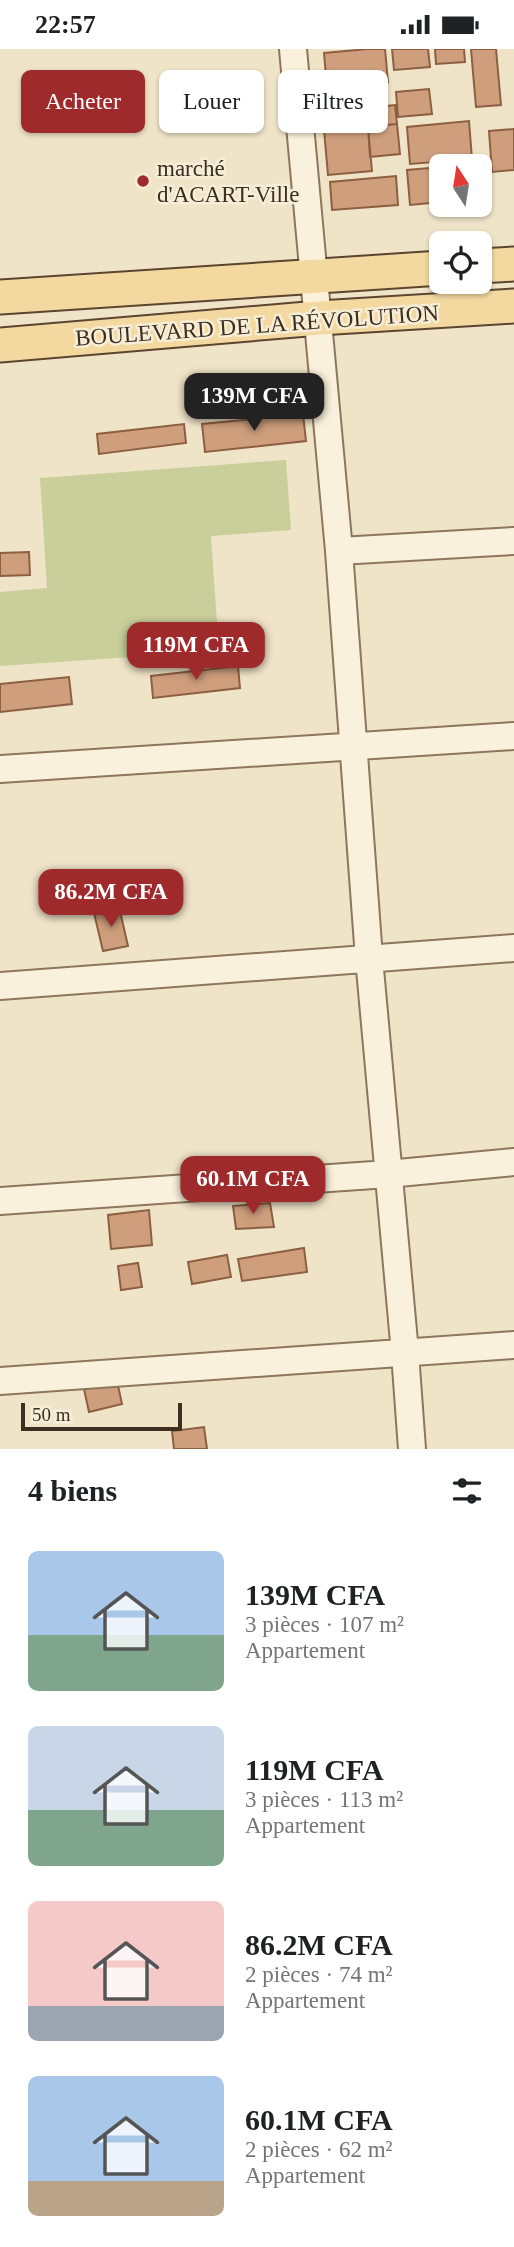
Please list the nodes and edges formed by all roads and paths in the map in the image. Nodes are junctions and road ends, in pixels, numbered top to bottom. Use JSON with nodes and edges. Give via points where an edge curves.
{"nodes":[{"id":1,"x":293,"y":49,"type":"edge"},
{"id":2,"x":514,"y":264,"type":"edge"},
{"id":3,"x":492,"y":265,"type":"edge"},
{"id":4,"x":429,"y":269,"type":"edge"},
{"id":5,"x":312,"y":275,"type":"junction"},
{"id":6,"x":0,"y":297,"type":"edge"},
{"id":7,"x":514,"y":306,"type":"edge"},
{"id":8,"x":319,"y":318,"type":"junction"},
{"id":9,"x":0,"y":345,"type":"edge"},
{"id":10,"x":514,"y":541,"type":"edge"},
{"id":11,"x":339,"y":551,"type":"junction"},
{"id":12,"x":514,"y":736,"type":"edge"},
{"id":13,"x":353,"y":746,"type":"junction"},
{"id":14,"x":0,"y":769,"type":"edge"},
{"id":15,"x":514,"y":948,"type":"edge"},
{"id":16,"x":369,"y":958,"type":"junction"},
{"id":17,"x":0,"y":986,"type":"edge"},
{"id":18,"x":514,"y":1162,"type":"edge"},
{"id":19,"x":388,"y":1174,"type":"junction"},
{"id":20,"x":0,"y":1201,"type":"edge"},
{"id":21,"x":514,"y":1345,"type":"edge"},
{"id":22,"x":405,"y":1353,"type":"junction"},
{"id":23,"x":0,"y":1381,"type":"edge"},
{"id":24,"x":412,"y":1449,"type":"edge"}],
"edges":[{"from":1,"to":5,"type":"street"},
{"from":2,"to":3,"type":"main road"},
{"from":4,"to":5,"type":"main road","name":"BOULEVARD DE LA RÉVOLUTION"},
{"from":5,"to":6,"type":"main road","name":"BOULEVARD DE LA RÉVOLUTION"},
{"from":5,"to":8,"type":"street"},
{"from":7,"to":8,"type":"main road","name":"BOULEVARD DE LA RÉVOLUTION"},
{"from":8,"to":9,"type":"main road","name":"BOULEVARD DE LA RÉVOLUTION"},
{"from":8,"to":11,"type":"street"},
{"from":10,"to":11,"type":"street"},
{"from":11,"to":13,"type":"street"},
{"from":12,"to":13,"type":"street"},
{"from":13,"to":14,"type":"street"},
{"from":13,"to":16,"type":"street"},
{"from":15,"to":16,"type":"street"},
{"from":16,"to":17,"type":"street"},
{"from":16,"to":19,"type":"street"},
{"from":18,"to":19,"type":"street"},
{"from":19,"to":20,"type":"street"},
{"from":19,"to":22,"type":"street"},
{"from":21,"to":22,"type":"street"},
{"from":22,"to":23,"type":"street"},
{"from":22,"to":24,"type":"street"}]}
